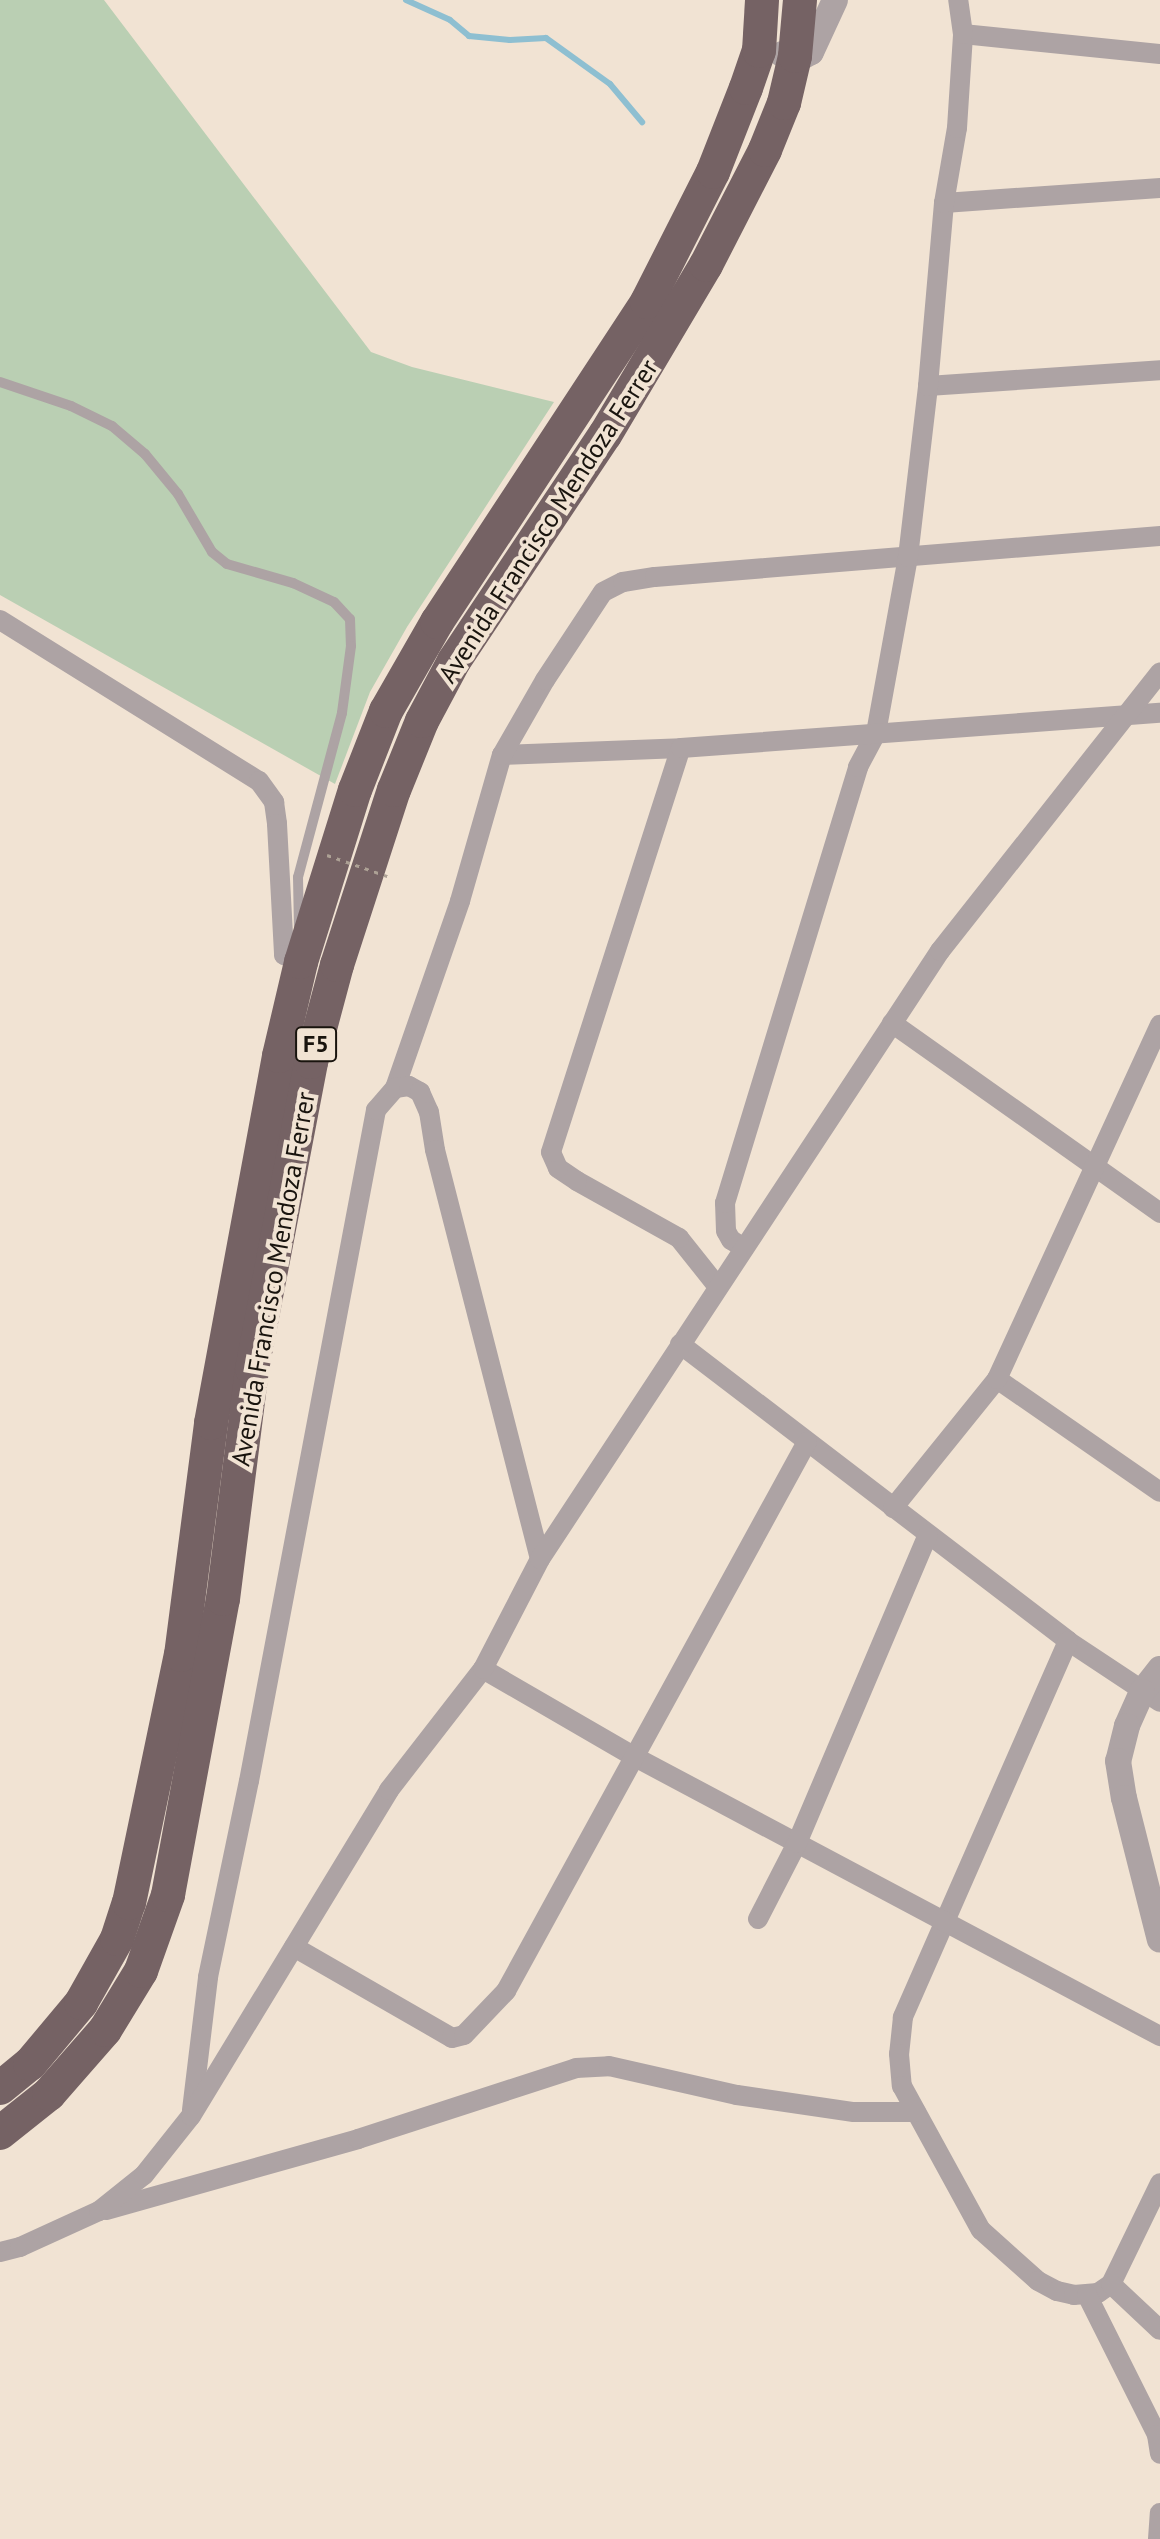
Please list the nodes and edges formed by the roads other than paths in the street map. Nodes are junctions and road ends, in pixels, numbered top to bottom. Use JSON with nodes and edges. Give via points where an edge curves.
{"nodes":[{"id":1,"x":762,"y":0,"type":"edge"},
{"id":2,"x":800,"y":0,"type":"edge"},
{"id":3,"x":835,"y":0,"type":"edge"},
{"id":4,"x":958,"y":0,"type":"edge"},
{"id":5,"x":963,"y":34,"type":"junction"},
{"id":6,"x":759,"y":51,"type":"junction"},
{"id":7,"x":1160,"y":54,"type":"edge"},
{"id":8,"x":795,"y":56,"type":"junction"},
{"id":9,"x":1160,"y":188,"type":"edge"},
{"id":10,"x":944,"y":203,"type":"junction"},
{"id":11,"x":1160,"y":370,"type":"edge"},
{"id":12,"x":0,"y":382,"type":"edge"},
{"id":13,"x":928,"y":386,"type":"junction"},
{"id":14,"x":1160,"y":536,"type":"edge"},
{"id":15,"x":908,"y":557,"type":"junction"},
{"id":16,"x":0,"y":620,"type":"edge"},
{"id":17,"x":1160,"y":672,"type":"edge"},
{"id":18,"x":1160,"y":713,"type":"edge"},
{"id":19,"x":1126,"y":716,"type":"junction"},
{"id":20,"x":876,"y":733,"type":"junction"},
{"id":21,"x":681,"y":748,"type":"junction"},
{"id":22,"x":502,"y":755,"type":"junction"},
{"id":23,"x":304,"y":950,"type":"junction"},
{"id":24,"x":337,"y":965,"type":"junction"},
{"id":25,"x":892,"y":1023,"type":"junction"},
{"id":26,"x":1160,"y":1025,"type":"edge"},
{"id":27,"x":395,"y":1088,"type":"junction"},
{"id":28,"x":1096,"y":1168,"type":"junction"},
{"id":29,"x":1160,"y":1213,"type":"edge"},
{"id":30,"x":744,"y":1248,"type":"junction"},
{"id":31,"x":718,"y":1287,"type":"junction"},
{"id":32,"x":680,"y":1344,"type":"junction"},
{"id":33,"x":997,"y":1379,"type":"junction"},
{"id":34,"x":807,"y":1442,"type":"junction"},
{"id":35,"x":1160,"y":1492,"type":"edge"},
{"id":36,"x":893,"y":1508,"type":"junction"},
{"id":37,"x":928,"y":1535,"type":"junction"},
{"id":38,"x":540,"y":1559,"type":"junction"},
{"id":39,"x":1068,"y":1641,"type":"junction"},
{"id":40,"x":483,"y":1669,"type":"junction"},
{"id":41,"x":1160,"y":1669,"type":"edge"},
{"id":42,"x":1155,"y":1698,"type":"edge"},
{"id":43,"x":182,"y":1740,"type":"junction"},
{"id":44,"x":635,"y":1757,"type":"junction"},
{"id":45,"x":797,"y":1843,"type":"junction"},
{"id":46,"x":1160,"y":1870,"type":"edge"},
{"id":47,"x":758,"y":1919,"type":"dead end"},
{"id":48,"x":942,"y":1921,"type":"junction"},
{"id":49,"x":1160,"y":1940,"type":"edge"},
{"id":50,"x":294,"y":1947,"type":"junction"},
{"id":51,"x":1160,"y":2036,"type":"edge"},
{"id":52,"x":0,"y":2088,"type":"edge"},
{"id":53,"x":916,"y":2112,"type":"junction"},
{"id":54,"x":191,"y":2116,"type":"junction"},
{"id":55,"x":0,"y":2133,"type":"edge"},
{"id":56,"x":1160,"y":2183,"type":"edge"},
{"id":57,"x":99,"y":2211,"type":"junction"},
{"id":58,"x":0,"y":2252,"type":"edge"},
{"id":59,"x":1111,"y":2284,"type":"junction"},
{"id":60,"x":1087,"y":2295,"type":"junction"},
{"id":61,"x":1160,"y":2330,"type":"edge"},
{"id":62,"x":1160,"y":2454,"type":"edge"},
{"id":63,"x":1160,"y":2513,"type":"edge"},
{"id":64,"x":1158,"y":2539,"type":"edge"}],
"edges":[{"from":1,"to":6,"type":"highway","name":"Avenida Francisco Mendoza Ferrer","number":"F5"},
{"from":2,"to":8,"type":"highway","name":"Avenida Francisco Mendoza Ferrer","number":"F5"},
{"from":3,"to":8,"type":"street","via":[[811,52]]},
{"from":4,"to":5,"type":"street"},
{"from":5,"to":7,"type":"street"},
{"from":5,"to":10,"type":"street","via":[[957,128]]},
{"from":6,"to":8,"type":"street"},
{"from":6,"to":23,"type":"highway","name":"Avenida Francisco Mendoza Ferrer","number":"F5","via":[[713,172],[647,302],[437,622],[386,711]]},
{"from":8,"to":24,"type":"highway","name":"Avenida Francisco Mendoza Ferrer","number":"F5","via":[[765,150],[706,265],[605,435],[488,605],[422,721]]},
{"from":9,"to":10,"type":"street"},
{"from":10,"to":13,"type":"street"},
{"from":11,"to":13,"type":"street"},
{"from":12,"to":23,"type":"lane","via":[[112,426],[145,454],[178,494],[212,552],[227,564],[293,583],[334,602],[350,619],[342,713],[298,877],[297,914]]},
{"from":13,"to":15,"type":"street"},
{"from":14,"to":15,"type":"street"},
{"from":15,"to":20,"type":"street"},
{"from":15,"to":22,"type":"street","via":[[623,582],[603,592]]},
{"from":16,"to":23,"type":"street","via":[[259,781],[274,802],[284,955]]},
{"from":17,"to":19,"type":"street"},
{"from":18,"to":19,"type":"street"},
{"from":19,"to":20,"type":"street"},
{"from":19,"to":25,"type":"street","via":[[940,951]]},
{"from":20,"to":21,"type":"street"},
{"from":20,"to":30,"type":"street","via":[[858,767],[725,1203],[726,1231]]},
{"from":21,"to":22,"type":"street"},
{"from":21,"to":31,"type":"street","via":[[551,1152],[558,1168],[577,1181],[679,1238]]},
{"from":22,"to":27,"type":"street","via":[[460,901]]},
{"from":23,"to":24,"type":"highway"},
{"from":23,"to":43,"type":"highway","name":"Avenida Francisco Mendoza Ferrer","number":"F5","via":[[279,1056],[211,1423],[191,1590]]},
{"from":24,"to":43,"type":"highway","name":"Avenida Francisco Mendoza Ferrer","number":"F5","via":[[311,1062],[252,1369],[223,1599]]},
{"from":25,"to":28,"type":"street"},
{"from":25,"to":30,"type":"street"},
{"from":26,"to":28,"type":"street"},
{"from":27,"to":38,"type":"street","via":[[409,1086],[420,1092],[429,1112]]},
{"from":27,"to":54,"type":"street","via":[[376,1110],[208,1977]]},
{"from":28,"to":29,"type":"street"},
{"from":28,"to":33,"type":"street"},
{"from":30,"to":31,"type":"street"},
{"from":31,"to":32,"type":"street"},
{"from":32,"to":34,"type":"street"},
{"from":32,"to":38,"type":"street"},
{"from":33,"to":35,"type":"street"},
{"from":33,"to":36,"type":"street"},
{"from":34,"to":36,"type":"street"},
{"from":34,"to":44,"type":"street"},
{"from":36,"to":37,"type":"street"},
{"from":37,"to":39,"type":"street"},
{"from":37,"to":45,"type":"street"},
{"from":38,"to":40,"type":"street"},
{"from":39,"to":42,"type":"street"},
{"from":39,"to":48,"type":"street"},
{"from":40,"to":44,"type":"street"},
{"from":40,"to":50,"type":"street","via":[[389,1790]]},
{"from":41,"to":42,"type":"street"},
{"from":42,"to":46,"type":"street","via":[[1136,1762]]},
{"from":42,"to":49,"type":"street","via":[[1127,1726],[1118,1761]]},
{"from":43,"to":52,"type":"highway","name":"Avenida Francisco Mendoza Ferrer","number":"F5","via":[[117,1939],[56,2037]]},
{"from":43,"to":55,"type":"highway","name":"Avenida Francisco Mendoza Ferrer","number":"F5","via":[[168,1895],[141,1971],[76,2066]]},
{"from":44,"to":45,"type":"street"},
{"from":44,"to":50,"type":"street","via":[[506,1991],[464,2035],[452,2038]]},
{"from":45,"to":47,"type":"street"},
{"from":45,"to":48,"type":"street"},
{"from":48,"to":51,"type":"street"},
{"from":48,"to":53,"type":"street","via":[[903,2017],[902,2086]]},
{"from":50,"to":54,"type":"street"},
{"from":53,"to":57,"type":"street","via":[[854,2112],[737,2095],[609,2066],[576,2068],[358,2139]]},
{"from":53,"to":60,"type":"street","via":[[981,2230],[1038,2281],[1057,2291]]},
{"from":54,"to":57,"type":"street","via":[[144,2175]]},
{"from":56,"to":59,"type":"street"},
{"from":57,"to":58,"type":"street"},
{"from":59,"to":60,"type":"street"},
{"from":59,"to":61,"type":"street"},
{"from":60,"to":62,"type":"street","via":[[1157,2435]]},
{"from":63,"to":64,"type":"street"}]}
